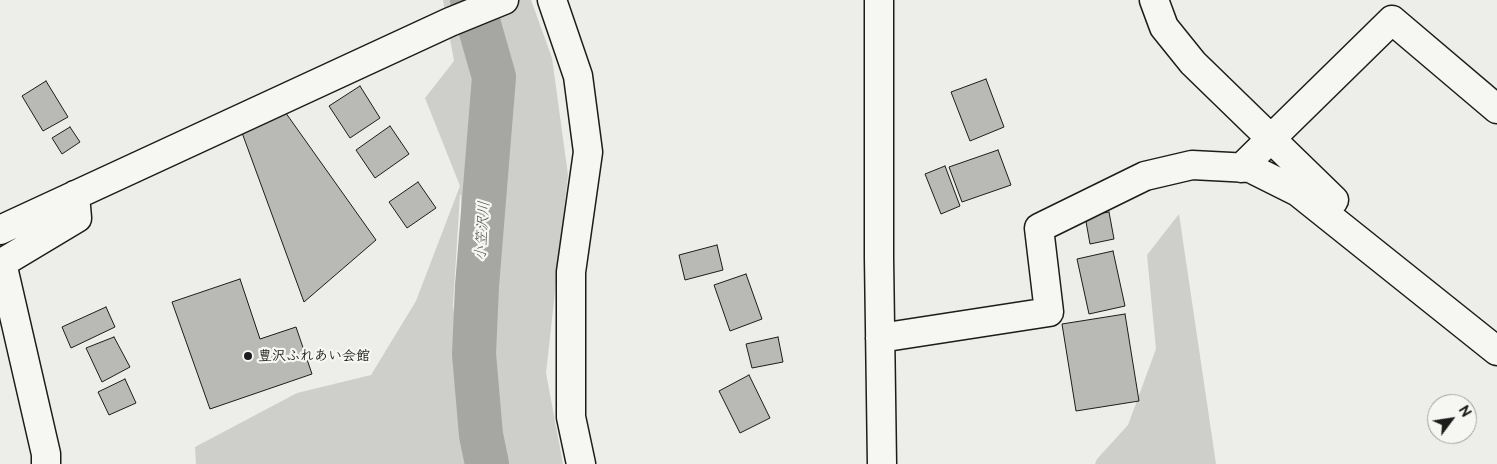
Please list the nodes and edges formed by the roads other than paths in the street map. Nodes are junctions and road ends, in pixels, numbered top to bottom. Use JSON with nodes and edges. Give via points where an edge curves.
{"nodes":[{"id":1,"x":504,"y":0,"type":"edge"},
{"id":2,"x":552,"y":0,"type":"edge"},
{"id":3,"x":879,"y":0,"type":"edge"},
{"id":4,"x":1154,"y":0,"type":"edge"},
{"id":5,"x":1497,"y":109,"type":"edge"},
{"id":6,"x":1270,"y":138,"type":"junction"},
{"id":7,"x":1240,"y":168,"type":"junction"},
{"id":8,"x":75,"y":195,"type":"junction"},
{"id":9,"x":1323,"y":212,"type":"junction"},
{"id":10,"x":0,"y":230,"type":"edge"},
{"id":11,"x":880,"y":338,"type":"junction"},
{"id":12,"x":1497,"y":351,"type":"edge"},
{"id":13,"x":46,"y":464,"type":"edge"},
{"id":14,"x":581,"y":464,"type":"edge"},
{"id":15,"x":882,"y":464,"type":"edge"}],
"edges":[{"from":1,"to":8,"type":"street"},
{"from":2,"to":14,"type":"street","via":[[578,76],[588,152],[571,272],[570,417]]},
{"from":3,"to":11,"type":"street"},
{"from":4,"to":6,"type":"street","via":[[1164,27],[1193,63]]},
{"from":5,"to":6,"type":"street","via":[[1392,20]]},
{"from":6,"to":7,"type":"street"},
{"from":6,"to":9,"type":"street","via":[[1334,200]]},
{"from":7,"to":9,"type":"street","via":[[1250,168],[1298,192]]},
{"from":7,"to":11,"type":"street","via":[[1192,165],[1145,176],[1039,228],[1049,312]]},
{"from":8,"to":10,"type":"street"},
{"from":8,"to":13,"type":"street","via":[[77,218],[2,262]]},
{"from":9,"to":12,"type":"street"},
{"from":11,"to":15,"type":"street"}]}
